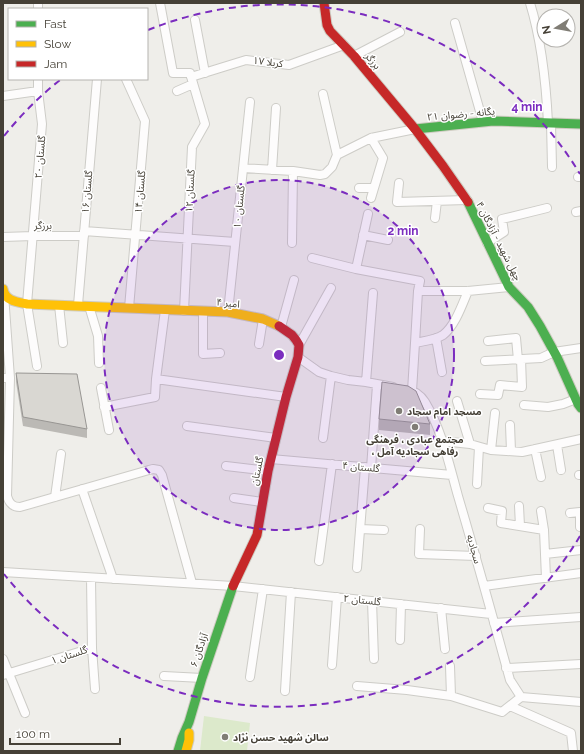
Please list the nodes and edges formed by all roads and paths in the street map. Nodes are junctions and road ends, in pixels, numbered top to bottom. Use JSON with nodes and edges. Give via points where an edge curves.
{"nodes":[{"id":1,"x":160,"y":3,"type":"edge"},
{"id":2,"x":324,"y":3,"type":"edge"},
{"id":3,"x":530,"y":3,"type":"edge"},
{"id":4,"x":195,"y":20,"type":"dead end"},
{"id":5,"x":455,"y":23,"type":"dead end"},
{"id":6,"x":400,"y":32,"type":"dead end"},
{"id":7,"x":344,"y":45,"type":"junction"},
{"id":8,"x":354,"y":56,"type":"junction"},
{"id":9,"x":205,"y":73,"type":"junction"},
{"id":10,"x":38,"y":80,"type":"edge"},
{"id":11,"x":97,"y":80,"type":"edge"},
{"id":12,"x":126,"y":80,"type":"edge"},
{"id":13,"x":192,"y":81,"type":"junction"},
{"id":14,"x":38,"y":91,"type":"junction"},
{"id":15,"x":177,"y":91,"type":"dead end"},
{"id":16,"x":323,"y":94,"type":"dead end"},
{"id":17,"x":3,"y":96,"type":"edge"},
{"id":18,"x":250,"y":102,"type":"dead end"},
{"id":19,"x":276,"y":108,"type":"dead end"},
{"id":20,"x":484,"y":122,"type":"junction"},
{"id":21,"x":549,"y":123,"type":"junction"},
{"id":22,"x":581,"y":124,"type":"edge"},
{"id":23,"x":414,"y":129,"type":"junction"},
{"id":24,"x":371,"y":138,"type":"junction"},
{"id":25,"x":337,"y":155,"type":"junction"},
{"id":26,"x":552,"y":167,"type":"dead end"},
{"id":27,"x":243,"y":168,"type":"junction"},
{"id":28,"x":272,"y":170,"type":"junction"},
{"id":29,"x":293,"y":172,"type":"junction"},
{"id":30,"x":399,"y":183,"type":"dead end"},
{"id":31,"x":359,"y":188,"type":"dead end"},
{"id":32,"x":374,"y":188,"type":"junction"},
{"id":33,"x":371,"y":198,"type":"dead end"},
{"id":34,"x":467,"y":200,"type":"junction"},
{"id":35,"x":437,"y":201,"type":"junction"},
{"id":36,"x":547,"y":208,"type":"dead end"},
{"id":37,"x":368,"y":214,"type":"dead end"},
{"id":38,"x":435,"y":218,"type":"dead end"},
{"id":39,"x":84,"y":234,"type":"junction"},
{"id":40,"x":136,"y":235,"type":"junction"},
{"id":41,"x":363,"y":235,"type":"junction"},
{"id":42,"x":33,"y":236,"type":"junction"},
{"id":43,"x":3,"y":237,"type":"edge"},
{"id":44,"x":188,"y":239,"type":"junction"},
{"id":45,"x":388,"y":240,"type":"dead end"},
{"id":46,"x":235,"y":242,"type":"junction"},
{"id":47,"x":292,"y":243,"type":"dead end"},
{"id":48,"x":487,"y":243,"type":"junction"},
{"id":49,"x":312,"y":258,"type":"dead end"},
{"id":50,"x":356,"y":269,"type":"junction"},
{"id":51,"x":294,"y":280,"type":"dead end"},
{"id":52,"x":509,"y":287,"type":"junction"},
{"id":53,"x":331,"y":288,"type":"dead end"},
{"id":54,"x":418,"y":291,"type":"junction"},
{"id":55,"x":468,"y":291,"type":"junction"},
{"id":56,"x":3,"y":292,"type":"edge"},
{"id":57,"x":373,"y":293,"type":"dead end"},
{"id":58,"x":27,"y":304,"type":"junction"},
{"id":59,"x":58,"y":305,"type":"junction"},
{"id":60,"x":78,"y":305,"type":"junction"},
{"id":61,"x":89,"y":306,"type":"junction"},
{"id":62,"x":129,"y":308,"type":"junction"},
{"id":63,"x":165,"y":310,"type":"junction"},
{"id":64,"x":184,"y":311,"type":"junction"},
{"id":65,"x":203,"y":312,"type":"junction"},
{"id":66,"x":228,"y":312,"type":"junction"},
{"id":67,"x":263,"y":319,"type":"junction"},
{"id":68,"x":281,"y":327,"type":"junction"},
{"id":69,"x":436,"y":338,"type":"junction"},
{"id":70,"x":488,"y":341,"type":"dead end"},
{"id":71,"x":63,"y":343,"type":"dead end"},
{"id":72,"x":415,"y":343,"type":"junction"},
{"id":73,"x":259,"y":344,"type":"dead end"},
{"id":74,"x":299,"y":345,"type":"junction"},
{"id":75,"x":581,"y":348,"type":"edge"},
{"id":76,"x":554,"y":352,"type":"junction"},
{"id":77,"x":220,"y":353,"type":"dead end"},
{"id":78,"x":298,"y":358,"type":"junction"},
{"id":79,"x":520,"y":360,"type":"junction"},
{"id":80,"x":485,"y":361,"type":"dead end"},
{"id":81,"x":99,"y":363,"type":"dead end"},
{"id":82,"x":37,"y":366,"type":"dead end"},
{"id":83,"x":442,"y":372,"type":"dead end"},
{"id":84,"x":331,"y":376,"type":"junction"},
{"id":85,"x":7,"y":378,"type":"edge"},
{"id":86,"x":156,"y":379,"type":"junction"},
{"id":87,"x":366,"y":382,"type":"junction"},
{"id":88,"x":377,"y":384,"type":"junction"},
{"id":89,"x":101,"y":388,"type":"dead end"},
{"id":90,"x":412,"y":391,"type":"junction"},
{"id":91,"x":480,"y":394,"type":"dead end"},
{"id":92,"x":286,"y":397,"type":"junction"},
{"id":93,"x":576,"y":400,"type":"junction"},
{"id":94,"x":457,"y":401,"type":"dead end"},
{"id":95,"x":524,"y":405,"type":"dead end"},
{"id":96,"x":104,"y":407,"type":"junction"},
{"id":97,"x":581,"y":408,"type":"edge"},
{"id":98,"x":495,"y":413,"type":"dead end"},
{"id":99,"x":510,"y":425,"type":"dead end"},
{"id":100,"x":187,"y":426,"type":"dead end"},
{"id":101,"x":109,"y":430,"type":"dead end"},
{"id":102,"x":276,"y":438,"type":"junction"},
{"id":103,"x":324,"y":438,"type":"dead end"},
{"id":104,"x":581,"y":439,"type":"edge"},
{"id":105,"x":442,"y":441,"type":"junction"},
{"id":106,"x":470,"y":444,"type":"junction"},
{"id":107,"x":557,"y":445,"type":"junction"},
{"id":108,"x":479,"y":447,"type":"junction"},
{"id":109,"x":535,"y":449,"type":"junction"},
{"id":110,"x":491,"y":450,"type":"junction"},
{"id":111,"x":511,"y":451,"type":"junction"},
{"id":112,"x":61,"y":454,"type":"dead end"},
{"id":113,"x":271,"y":459,"type":"junction"},
{"id":114,"x":332,"y":464,"type":"junction"},
{"id":115,"x":226,"y":466,"type":"dead end"},
{"id":116,"x":368,"y":468,"type":"junction"},
{"id":117,"x":561,"y":470,"type":"dead end"},
{"id":118,"x":268,"y":471,"type":"junction"},
{"id":119,"x":452,"y":476,"type":"junction"},
{"id":120,"x":541,"y":477,"type":"dead end"},
{"id":121,"x":477,"y":484,"type":"dead end"},
{"id":122,"x":82,"y":489,"type":"junction"},
{"id":123,"x":55,"y":497,"type":"junction"},
{"id":124,"x":234,"y":498,"type":"dead end"},
{"id":125,"x":262,"y":502,"type":"junction"},
{"id":126,"x":519,"y":506,"type":"dead end"},
{"id":127,"x":488,"y":508,"type":"dead end"},
{"id":128,"x":541,"y":511,"type":"dead end"},
{"id":129,"x":570,"y":513,"type":"dead end"},
{"id":130,"x":520,"y":526,"type":"junction"},
{"id":131,"x":581,"y":527,"type":"edge"},
{"id":132,"x":360,"y":529,"type":"junction"},
{"id":133,"x":420,"y":529,"type":"dead end"},
{"id":134,"x":384,"y":530,"type":"dead end"},
{"id":135,"x":544,"y":530,"type":"junction"},
{"id":136,"x":581,"y":550,"type":"edge"},
{"id":137,"x":545,"y":554,"type":"junction"},
{"id":138,"x":476,"y":556,"type":"junction"},
{"id":139,"x":319,"y":561,"type":"dead end"},
{"id":140,"x":358,"y":568,"type":"dead end"},
{"id":141,"x":3,"y":572,"type":"edge"},
{"id":142,"x":581,"y":573,"type":"edge"},
{"id":143,"x":91,"y":578,"type":"junction"},
{"id":144,"x":546,"y":578,"type":"junction"},
{"id":145,"x":113,"y":579,"type":"junction"},
{"id":146,"x":192,"y":584,"type":"junction"},
{"id":147,"x":233,"y":586,"type":"junction"},
{"id":148,"x":484,"y":586,"type":"junction"},
{"id":149,"x":263,"y":589,"type":"junction"},
{"id":150,"x":291,"y":592,"type":"junction"},
{"id":151,"x":337,"y":597,"type":"junction"},
{"id":152,"x":372,"y":601,"type":"junction"},
{"id":153,"x":401,"y":604,"type":"junction"},
{"id":154,"x":441,"y":608,"type":"junction"},
{"id":155,"x":491,"y":614,"type":"junction"},
{"id":156,"x":581,"y":617,"type":"edge"},
{"id":157,"x":494,"y":623,"type":"junction"},
{"id":158,"x":400,"y":640,"type":"dead end"},
{"id":159,"x":92,"y":648,"type":"junction"},
{"id":160,"x":445,"y":649,"type":"dead end"},
{"id":161,"x":3,"y":659,"type":"edge"},
{"id":162,"x":374,"y":659,"type":"dead end"},
{"id":163,"x":332,"y":664,"type":"dead end"},
{"id":164,"x":581,"y":664,"type":"edge"},
{"id":165,"x":450,"y":666,"type":"dead end"},
{"id":166,"x":506,"y":668,"type":"junction"},
{"id":167,"x":6,"y":674,"type":"edge"},
{"id":168,"x":164,"y":676,"type":"dead end"},
{"id":169,"x":250,"y":677,"type":"dead end"},
{"id":170,"x":202,"y":678,"type":"junction"},
{"id":171,"x":357,"y":686,"type":"dead end"},
{"id":172,"x":96,"y":689,"type":"dead end"},
{"id":173,"x":285,"y":691,"type":"dead end"},
{"id":174,"x":451,"y":696,"type":"junction"},
{"id":175,"x":521,"y":697,"type":"junction"},
{"id":176,"x":581,"y":702,"type":"edge"},
{"id":177,"x":510,"y":706,"type":"junction"},
{"id":178,"x":25,"y":713,"type":"dead end"},
{"id":179,"x":189,"y":722,"type":"junction"},
{"id":180,"x":178,"y":751,"type":"edge"},
{"id":181,"x":186,"y":751,"type":"edge"},
{"id":182,"x":573,"y":751,"type":"edge"}],
"edges":[{"from":1,"to":13,"type":"street","via":[[173,73],[190,73]]},
{"from":2,"to":7,"type":"street","name":"برزگر","via":[[328,28]]},
{"from":3,"to":21,"type":"street","via":[[541,49]]},
{"from":4,"to":9,"type":"street"},
{"from":5,"to":20,"type":"street"},
{"from":6,"to":8,"type":"street"},
{"from":7,"to":8,"type":"street","name":"برزگر"},
{"from":7,"to":9,"type":"street","name":"کربلا ۱۷","via":[[289,65],[246,60]]},
{"from":8,"to":23,"type":"street","name":"برزگر"},
{"from":9,"to":13,"type":"street","name":"کربلا ۱۷"},
{"from":10,"to":14,"type":"street","name":"گلستان ۲۰"},
{"from":11,"to":39,"type":"street","name":"گلستان ۱۶"},
{"from":12,"to":40,"type":"street","name":"گلستان ۱۴","via":[[145,121]]},
{"from":13,"to":15,"type":"street","name":"کربلا ۱۷"},
{"from":13,"to":44,"type":"street","name":"گلستان ۱۲","via":[[206,124],[192,148]]},
{"from":14,"to":17,"type":"street"},
{"from":14,"to":42,"type":"street","name":"گلستان ۲۰","via":[[42,124]]},
{"from":16,"to":25,"type":"street"},
{"from":18,"to":27,"type":"street","name":"گلستان ۱۰"},
{"from":19,"to":28,"type":"street"},
{"from":20,"to":21,"type":"street","name":"یگانه - رضوان ۲۱"},
{"from":20,"to":23,"type":"street","name":"یگانه - رضوان ۲۱"},
{"from":21,"to":22,"type":"street","name":"یگانه - رضوان ۲۱"},
{"from":21,"to":26,"type":"street"},
{"from":23,"to":24,"type":"street"},
{"from":23,"to":34,"type":"street","name":"چهل شهید - آزادگان ۴"},
{"from":24,"to":25,"type":"street"},
{"from":24,"to":32,"type":"street","via":[[383,158]]},
{"from":25,"to":29,"type":"street","via":[[332,167],[325,174]]},
{"from":27,"to":28,"type":"street"},
{"from":27,"to":46,"type":"street","name":"گلستان ۱۰"},
{"from":28,"to":29,"type":"street"},
{"from":29,"to":47,"type":"street"},
{"from":30,"to":35,"type":"street","via":[[397,202]]},
{"from":31,"to":32,"type":"street"},
{"from":32,"to":33,"type":"street"},
{"from":34,"to":35,"type":"street"},
{"from":34,"to":48,"type":"street","name":"چهل شهید - آزادگان ۴"},
{"from":35,"to":38,"type":"street"},
{"from":36,"to":48,"type":"street","via":[[502,219],[504,232]]},
{"from":37,"to":41,"type":"street"},
{"from":39,"to":40,"type":"street","name":"برزگر"},
{"from":39,"to":42,"type":"street","name":"برزگر"},
{"from":39,"to":60,"type":"street","name":"گلستان ۱۶"},
{"from":40,"to":44,"type":"street","name":"برزگر"},
{"from":40,"to":62,"type":"street","name":"گلستان ۱۴"},
{"from":41,"to":45,"type":"street"},
{"from":41,"to":50,"type":"street"},
{"from":42,"to":43,"type":"street","name":"برزگر"},
{"from":42,"to":58,"type":"street","name":"گلستان ۲۰"},
{"from":44,"to":46,"type":"street","name":"برزگر"},
{"from":44,"to":64,"type":"street","name":"گلستان ۱۲"},
{"from":46,"to":66,"type":"street","name":"گلستان ۱۰"},
{"from":48,"to":52,"type":"street","name":"چهل شهید - آزادگان ۴"},
{"from":49,"to":50,"type":"street"},
{"from":50,"to":54,"type":"street","via":[[420,281]]},
{"from":51,"to":68,"type":"street"},
{"from":52,"to":55,"type":"street"},
{"from":52,"to":76,"type":"street","name":"چهل شهید - آزادگان ۴","via":[[528,307]]},
{"from":53,"to":74,"type":"street"},
{"from":54,"to":55,"type":"street"},
{"from":54,"to":72,"type":"street"},
{"from":55,"to":69,"type":"street","via":[[451,327]]},
{"from":56,"to":58,"type":"street","name":"امیر ۴","via":[[12,301]]},
{"from":56,"to":85,"type":"street"},
{"from":57,"to":87,"type":"street"},
{"from":58,"to":59,"type":"street","name":"امیر ۴"},
{"from":58,"to":82,"type":"street","name":"گلستان ۲۰"},
{"from":59,"to":60,"type":"street","name":"امیر ۴"},
{"from":59,"to":71,"type":"street"},
{"from":60,"to":61,"type":"street","name":"امیر ۴"},
{"from":61,"to":62,"type":"street","name":"امیر ۴"},
{"from":61,"to":81,"type":"street","via":[[98,336]]},
{"from":62,"to":63,"type":"street","name":"امیر ۴"},
{"from":63,"to":64,"type":"street","name":"امیر ۴"},
{"from":63,"to":86,"type":"street"},
{"from":64,"to":65,"type":"street","name":"امیر ۴"},
{"from":65,"to":66,"type":"street","name":"امیر ۴"},
{"from":65,"to":77,"type":"street","via":[[203,354]]},
{"from":66,"to":67,"type":"street","name":"امیر ۴"},
{"from":67,"to":68,"type":"street","name":"امیر ۴"},
{"from":67,"to":73,"type":"street"},
{"from":68,"to":74,"type":"street","name":"امیر ۴","via":[[292,335]]},
{"from":69,"to":72,"type":"street"},
{"from":69,"to":83,"type":"street"},
{"from":70,"to":79,"type":"street","via":[[516,338]]},
{"from":72,"to":90,"type":"street"},
{"from":74,"to":78,"type":"street"},
{"from":75,"to":76,"type":"street"},
{"from":76,"to":79,"type":"street","via":[[540,358]]},
{"from":76,"to":93,"type":"street","name":"چهل شهید - آزادگان ۴"},
{"from":78,"to":84,"type":"street","via":[[319,372]]},
{"from":78,"to":92,"type":"street","name":"گلستان"},
{"from":79,"to":80,"type":"street"},
{"from":79,"to":91,"type":"street","via":[[522,387],[500,385],[498,395]]},
{"from":84,"to":87,"type":"street"},
{"from":84,"to":103,"type":"street"},
{"from":85,"to":123,"type":"street","via":[[8,501],[20,507]]},
{"from":86,"to":92,"type":"street"},
{"from":86,"to":96,"type":"street","via":[[155,397]]},
{"from":87,"to":88,"type":"street"},
{"from":88,"to":90,"type":"street"},
{"from":88,"to":116,"type":"street"},
{"from":89,"to":96,"type":"street"},
{"from":90,"to":105,"type":"street","name":"سجادیه","via":[[424,401]]},
{"from":92,"to":102,"type":"street","name":"گلستان"},
{"from":93,"to":95,"type":"street","via":[[548,407]]},
{"from":93,"to":97,"type":"street","name":"چهل شهید - آزادگان ۴"},
{"from":94,"to":106,"type":"street"},
{"from":96,"to":101,"type":"street"},
{"from":98,"to":110,"type":"street"},
{"from":99,"to":111,"type":"street"},
{"from":100,"to":102,"type":"street"},
{"from":102,"to":113,"type":"street","name":"گلستان"},
{"from":104,"to":107,"type":"street"},
{"from":105,"to":106,"type":"street"},
{"from":105,"to":119,"type":"street","name":"سجادیه"},
{"from":106,"to":108,"type":"street"},
{"from":107,"to":109,"type":"street"},
{"from":107,"to":117,"type":"street"},
{"from":108,"to":110,"type":"street"},
{"from":108,"to":121,"type":"street"},
{"from":109,"to":111,"type":"street"},
{"from":109,"to":120,"type":"street"},
{"from":110,"to":111,"type":"street"},
{"from":112,"to":123,"type":"street"},
{"from":113,"to":114,"type":"street","name":"گلستان ۴"},
{"from":113,"to":118,"type":"street","name":"گلستان"},
{"from":114,"to":116,"type":"street","name":"گلستان ۴"},
{"from":114,"to":139,"type":"street"},
{"from":115,"to":118,"type":"street"},
{"from":116,"to":119,"type":"street","name":"گلستان ۴"},
{"from":116,"to":132,"type":"street"},
{"from":118,"to":125,"type":"street","name":"گلستان"},
{"from":119,"to":138,"type":"street","name":"سجادیه"},
{"from":122,"to":123,"type":"street"},
{"from":122,"to":145,"type":"street"},
{"from":122,"to":146,"type":"street","via":[[153,469],[159,470]]},
{"from":124,"to":125,"type":"street"},
{"from":125,"to":147,"type":"street","name":"گلستان","via":[[257,535]]},
{"from":126,"to":130,"type":"street"},
{"from":127,"to":130,"type":"street","via":[[502,511],[501,523]]},
{"from":128,"to":135,"type":"street"},
{"from":129,"to":131,"type":"street","via":[[580,512]]},
{"from":130,"to":135,"type":"street"},
{"from":132,"to":134,"type":"street"},
{"from":132,"to":140,"type":"street"},
{"from":133,"to":138,"type":"street","via":[[419,554]]},
{"from":135,"to":137,"type":"street"},
{"from":136,"to":137,"type":"street"},
{"from":137,"to":144,"type":"street"},
{"from":138,"to":148,"type":"street","name":"سجادیه"},
{"from":141,"to":143,"type":"street"},
{"from":142,"to":144,"type":"street"},
{"from":143,"to":145,"type":"street"},
{"from":143,"to":159,"type":"street","name":"گلستان ۱"},
{"from":144,"to":148,"type":"street"},
{"from":145,"to":146,"type":"street"},
{"from":146,"to":147,"type":"street"},
{"from":147,"to":149,"type":"street","name":"گلستان ۲"},
{"from":147,"to":170,"type":"street","name":"آزادگان ۶"},
{"from":148,"to":155,"type":"street","name":"سجادیه"},
{"from":149,"to":150,"type":"street","name":"گلستان ۲"},
{"from":149,"to":169,"type":"street"},
{"from":150,"to":151,"type":"street","name":"گلستان ۲"},
{"from":150,"to":173,"type":"street"},
{"from":151,"to":152,"type":"street","name":"گلستان ۲"},
{"from":151,"to":163,"type":"street"},
{"from":152,"to":153,"type":"street","name":"گلستان ۲"},
{"from":152,"to":162,"type":"street"},
{"from":153,"to":154,"type":"street","name":"گلستان ۲"},
{"from":153,"to":158,"type":"street"},
{"from":154,"to":155,"type":"street","name":"گلستان ۲"},
{"from":154,"to":160,"type":"street"},
{"from":155,"to":157,"type":"street","name":"سجادیه"},
{"from":156,"to":157,"type":"street"},
{"from":157,"to":166,"type":"street","name":"سجادیه"},
{"from":159,"to":167,"type":"street","name":"گلستان ۱"},
{"from":159,"to":172,"type":"street"},
{"from":161,"to":167,"type":"street"},
{"from":164,"to":166,"type":"street"},
{"from":165,"to":174,"type":"street"},
{"from":166,"to":175,"type":"street","name":"سجادیه"},
{"from":167,"to":178,"type":"street"},
{"from":168,"to":170,"type":"street"},
{"from":170,"to":179,"type":"street","name":"آزادگان ۶"},
{"from":171,"to":174,"type":"street"},
{"from":174,"to":177,"type":"street","via":[[502,712]]},
{"from":175,"to":176,"type":"street"},
{"from":175,"to":177,"type":"street"},
{"from":177,"to":182,"type":"street","via":[[571,734]]},
{"from":179,"to":180,"type":"street","name":"آزادگان ۶"},
{"from":179,"to":181,"type":"street","name":"آزادگان ۶"}]}
